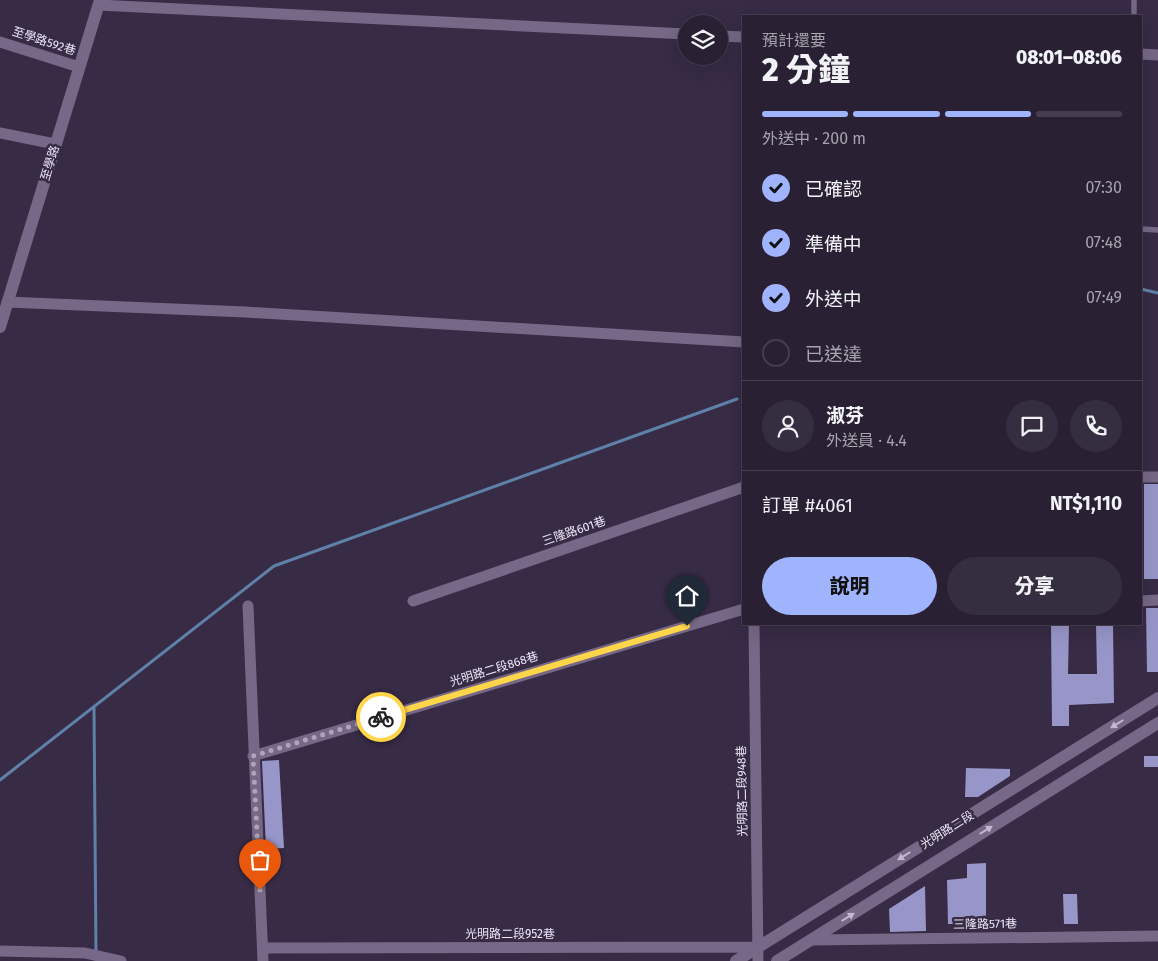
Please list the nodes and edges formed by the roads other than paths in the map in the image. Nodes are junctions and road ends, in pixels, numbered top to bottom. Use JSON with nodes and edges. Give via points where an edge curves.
{"nodes":[{"id":1,"x":1134,"y":0,"type":"edge"},
{"id":2,"x":99,"y":3,"type":"edge"},
{"id":3,"x":1134,"y":15,"type":"edge"},
{"id":4,"x":678,"y":34,"type":"edge"},
{"id":5,"x":728,"y":36,"type":"edge"},
{"id":6,"x":742,"y":37,"type":"edge"},
{"id":7,"x":0,"y":42,"type":"edge"},
{"id":8,"x":1142,"y":54,"type":"edge"},
{"id":9,"x":1158,"y":54,"type":"edge"},
{"id":10,"x":79,"y":67,"type":"junction"},
{"id":11,"x":0,"y":133,"type":"edge"},
{"id":12,"x":55,"y":144,"type":"junction"},
{"id":13,"x":1142,"y":229,"type":"edge"},
{"id":14,"x":1158,"y":230,"type":"edge"},
{"id":15,"x":7,"y":302,"type":"junction"},
{"id":16,"x":0,"y":327,"type":"edge"},
{"id":17,"x":742,"y":342,"type":"edge"},
{"id":18,"x":1142,"y":477,"type":"edge"},
{"id":19,"x":1158,"y":477,"type":"edge"},
{"id":20,"x":742,"y":487,"type":"edge"},
{"id":21,"x":1142,"y":600,"type":"edge"},
{"id":22,"x":1158,"y":600,"type":"edge"},
{"id":23,"x":414,"y":601,"type":"dead end"},
{"id":24,"x":248,"y":606,"type":"dead end"},
{"id":25,"x":742,"y":610,"type":"edge"},
{"id":26,"x":754,"y":625,"type":"edge"},
{"id":27,"x":1158,"y":698,"type":"edge"},
{"id":28,"x":1158,"y":723,"type":"edge"},
{"id":29,"x":253,"y":756,"type":"junction"},
{"id":30,"x":1158,"y":936,"type":"edge"},
{"id":31,"x":811,"y":940,"type":"junction"},
{"id":32,"x":263,"y":948,"type":"junction"},
{"id":33,"x":0,"y":951,"type":"edge"},
{"id":34,"x":758,"y":956,"type":"edge"},
{"id":35,"x":121,"y":961,"type":"edge"},
{"id":36,"x":263,"y":961,"type":"edge"},
{"id":37,"x":736,"y":961,"type":"edge"},
{"id":38,"x":777,"y":961,"type":"edge"}],
"edges":[{"from":1,"to":3,"type":"lane"},
{"from":2,"to":4,"type":"street"},
{"from":2,"to":10,"type":"street","name":"至學路"},
{"from":5,"to":6,"type":"street"},
{"from":7,"to":10,"type":"street","name":"至學路592巷"},
{"from":8,"to":9,"type":"street"},
{"from":10,"to":12,"type":"street","name":"至學路"},
{"from":11,"to":12,"type":"street"},
{"from":12,"to":15,"type":"street","name":"至學路"},
{"from":13,"to":14,"type":"lane"},
{"from":15,"to":16,"type":"street","name":"至學路"},
{"from":15,"to":17,"type":"street"},
{"from":18,"to":19,"type":"street"},
{"from":20,"to":23,"type":"street","name":"三隆路601巷"},
{"from":21,"to":22,"type":"street"},
{"from":24,"to":29,"type":"street"},
{"from":25,"to":29,"type":"street","name":"光明路二段868巷"},
{"from":26,"to":34,"type":"street","name":"光明路二段948巷"},
{"from":27,"to":34,"type":"street","name":"光明路二段","one_way":true},
{"from":31,"to":28,"type":"street","name":"光明路二段","one_way":true},
{"from":29,"to":32,"type":"street"},
{"from":30,"to":31,"type":"street","name":"三隆路571巷"},
{"from":31,"to":38,"type":"street","name":"光明路二段"},
{"from":32,"to":34,"type":"street","name":"光明路二段952巷"},
{"from":32,"to":36,"type":"street"},
{"from":33,"to":35,"type":"street","via":[[85,953]]},
{"from":34,"to":37,"type":"street","name":"光明路二段"}]}
